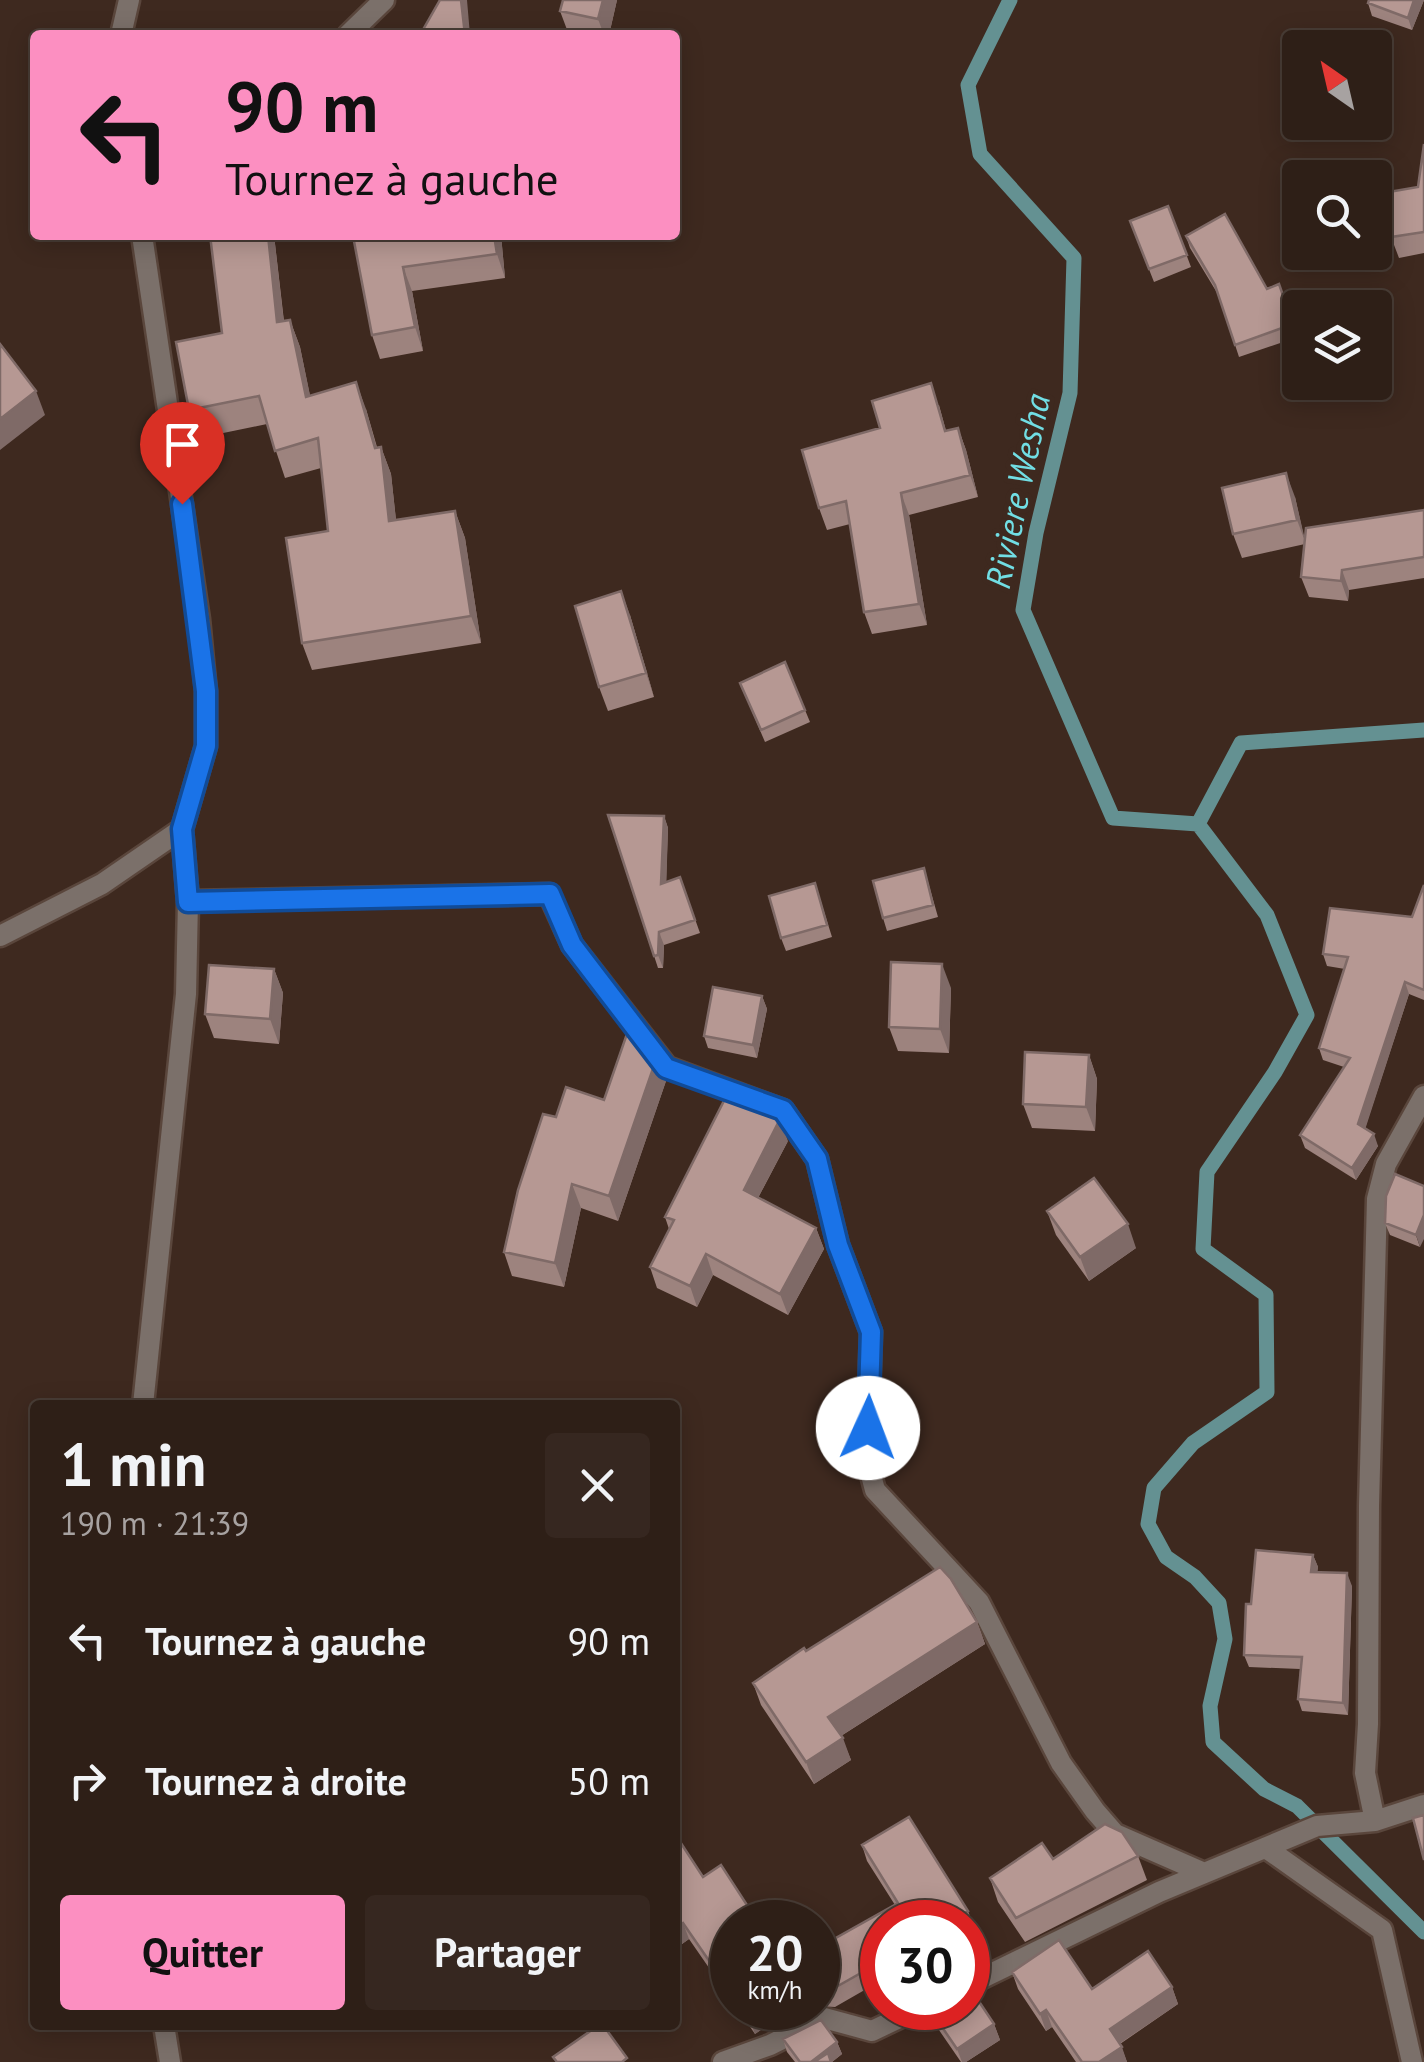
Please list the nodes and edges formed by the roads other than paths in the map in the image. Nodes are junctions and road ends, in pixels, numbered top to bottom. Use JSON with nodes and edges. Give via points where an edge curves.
{"nodes":[{"id":1,"x":129,"y":0,"type":"edge"},
{"id":2,"x":384,"y":0,"type":"edge"},
{"id":3,"x":122,"y":30,"type":"edge"},
{"id":4,"x":353,"y":30,"type":"edge"},
{"id":5,"x":143,"y":240,"type":"edge"},
{"id":6,"x":182,"y":829,"type":"junction"},
{"id":7,"x":188,"y":902,"type":"junction"},
{"id":8,"x":0,"y":936,"type":"edge"},
{"id":9,"x":1424,"y":1096,"type":"edge"},
{"id":10,"x":145,"y":1400,"type":"edge"},
{"id":11,"x":1424,"y":1805,"type":"edge"},
{"id":12,"x":1375,"y":1821,"type":"junction"},
{"id":13,"x":1266,"y":1848,"type":"junction"},
{"id":14,"x":1204,"y":1873,"type":"junction"},
{"id":15,"x":990,"y":1974,"type":"edge"},
{"id":16,"x":860,"y":2028,"type":"edge"},
{"id":17,"x":165,"y":2030,"type":"edge"},
{"id":18,"x":170,"y":2062,"type":"edge"},
{"id":19,"x":723,"y":2062,"type":"edge"},
{"id":20,"x":1412,"y":2062,"type":"edge"}],
"edges":[{"from":1,"to":3,"type":"street"},
{"from":2,"to":4,"type":"street"},
{"from":5,"to":6,"type":"street","via":[[206,691],[206,746]]},
{"from":6,"to":7,"type":"street"},
{"from":6,"to":8,"type":"street","via":[[102,884]]},
{"from":7,"to":10,"type":"street","via":[[186,994]]},
{"from":7,"to":14,"type":"street","via":[[550,894],[572,945],[666,1068],[783,1110],[817,1159],[838,1245],[871,1332],[867,1460],[876,1490],[979,1602],[1060,1764],[1095,1812],[1115,1834]]},
{"from":9,"to":12,"type":"street","via":[[1386,1164],[1377,1199],[1365,1772]]},
{"from":11,"to":12,"type":"street"},
{"from":12,"to":13,"type":"street","via":[[1318,1826]]},
{"from":13,"to":14,"type":"street"},
{"from":13,"to":20,"type":"street","via":[[1382,1930]]},
{"from":14,"to":15,"type":"street"},
{"from":16,"to":19,"type":"street","via":[[824,2018]]},
{"from":17,"to":18,"type":"street"}]}
